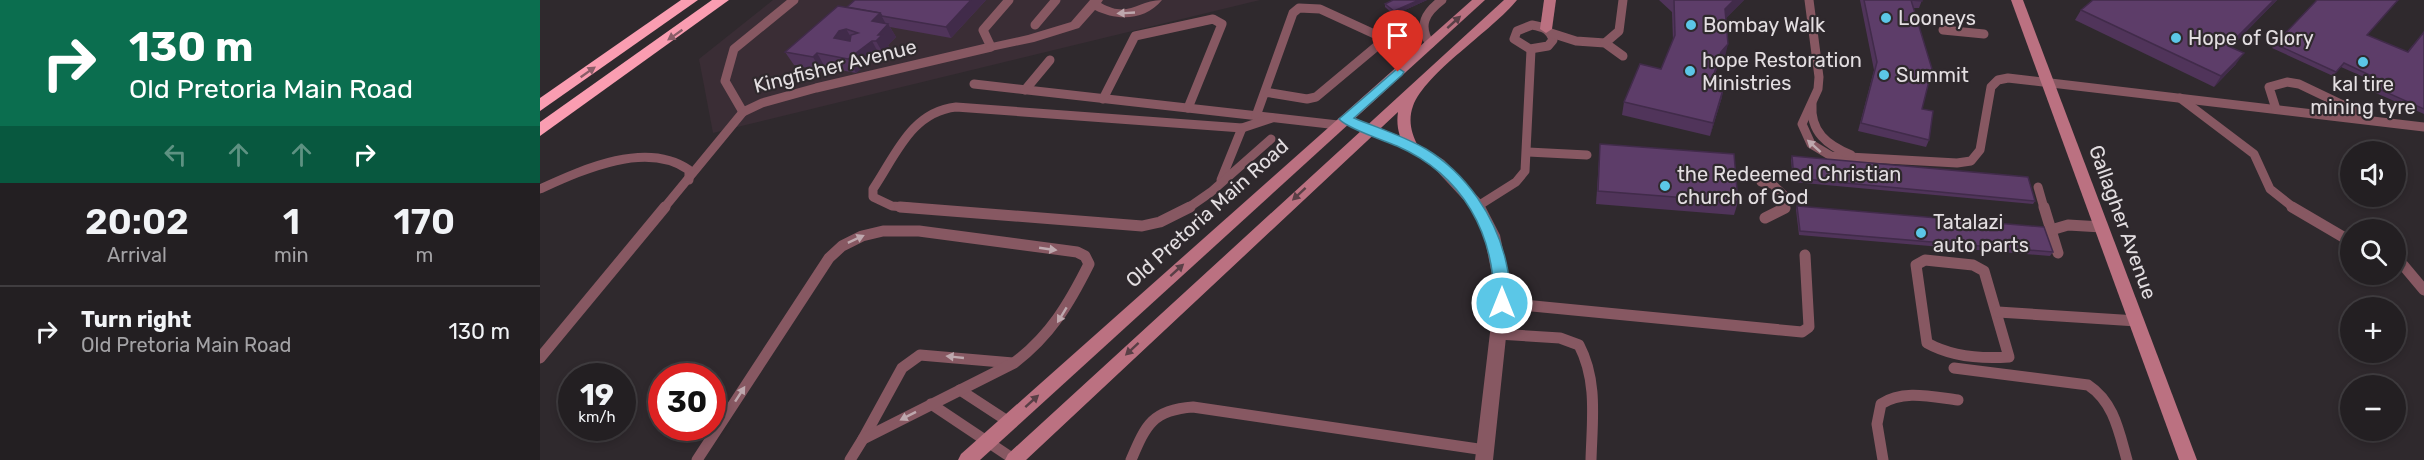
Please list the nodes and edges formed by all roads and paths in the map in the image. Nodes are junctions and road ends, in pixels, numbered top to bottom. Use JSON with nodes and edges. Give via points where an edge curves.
{"nodes":[{"id":1,"x":691,"y":0,"type":"edge"},
{"id":2,"x":722,"y":0,"type":"edge"},
{"id":3,"x":794,"y":0,"type":"edge"},
{"id":4,"x":1009,"y":0,"type":"edge"},
{"id":5,"x":1056,"y":0,"type":"edge"},
{"id":6,"x":1156,"y":0,"type":"edge"},
{"id":7,"x":1442,"y":0,"type":"edge"},
{"id":8,"x":1479,"y":0,"type":"edge"},
{"id":9,"x":1511,"y":0,"type":"edge"},
{"id":10,"x":1550,"y":0,"type":"edge"},
{"id":11,"x":1623,"y":0,"type":"edge"},
{"id":12,"x":1809,"y":0,"type":"edge"},
{"id":13,"x":2017,"y":0,"type":"edge"},
{"id":14,"x":1096,"y":2,"type":"edge"},
{"id":15,"x":1035,"y":25,"type":"dead end"},
{"id":16,"x":1943,"y":30,"type":"dead end"},
{"id":17,"x":1548,"y":31,"type":"junction"},
{"id":18,"x":1984,"y":34,"type":"dead end"},
{"id":19,"x":1576,"y":41,"type":"junction"},
{"id":20,"x":1605,"y":43,"type":"junction"},
{"id":21,"x":1430,"y":44,"type":"junction"},
{"id":22,"x":1548,"y":45,"type":"junction"},
{"id":23,"x":991,"y":47,"type":"junction"},
{"id":24,"x":1531,"y":50,"type":"junction"},
{"id":25,"x":1623,"y":56,"type":"dead end"},
{"id":26,"x":1050,"y":60,"type":"dead end"},
{"id":27,"x":1421,"y":81,"type":"junction"},
{"id":28,"x":2049,"y":81,"type":"junction"},
{"id":29,"x":974,"y":84,"type":"dead end"},
{"id":30,"x":1025,"y":90,"type":"junction"},
{"id":31,"x":1265,"y":92,"type":"junction"},
{"id":32,"x":2179,"y":97,"type":"junction"},
{"id":33,"x":1103,"y":99,"type":"junction"},
{"id":34,"x":540,"y":106,"type":"edge"},
{"id":35,"x":1188,"y":108,"type":"junction"},
{"id":36,"x":2276,"y":109,"type":"junction"},
{"id":37,"x":742,"y":112,"type":"junction"},
{"id":38,"x":1256,"y":116,"type":"junction"},
{"id":39,"x":1272,"y":118,"type":"junction"},
{"id":40,"x":2377,"y":121,"type":"junction"},
{"id":41,"x":1342,"y":122,"type":"junction"},
{"id":42,"x":2424,"y":127,"type":"edge"},
{"id":43,"x":1242,"y":128,"type":"junction"},
{"id":44,"x":1369,"y":129,"type":"junction"},
{"id":45,"x":540,"y":130,"type":"edge"},
{"id":46,"x":1271,"y":139,"type":"dead end"},
{"id":47,"x":1411,"y":146,"type":"junction"},
{"id":48,"x":1528,"y":152,"type":"junction"},
{"id":49,"x":1587,"y":156,"type":"dead end"},
{"id":50,"x":689,"y":180,"type":"junction"},
{"id":51,"x":1761,"y":182,"type":"dead end"},
{"id":52,"x":1220,"y":183,"type":"junction"},
{"id":53,"x":2038,"y":187,"type":"dead end"},
{"id":54,"x":540,"y":189,"type":"edge"},
{"id":55,"x":1784,"y":195,"type":"dead end"},
{"id":56,"x":1478,"y":206,"type":"junction"},
{"id":57,"x":1785,"y":208,"type":"dead end"},
{"id":58,"x":2047,"y":216,"type":"junction"},
{"id":59,"x":1765,"y":218,"type":"dead end"},
{"id":60,"x":2068,"y":225,"type":"junction"},
{"id":61,"x":2103,"y":227,"type":"junction"},
{"id":62,"x":2051,"y":230,"type":"junction"},
{"id":63,"x":2340,"y":235,"type":"edge"},
{"id":64,"x":2058,"y":253,"type":"dead end"},
{"id":65,"x":1805,"y":255,"type":"dead end"},
{"id":66,"x":2406,"y":269,"type":"edge"},
{"id":67,"x":2424,"y":290,"type":"edge"},
{"id":68,"x":1502,"y":303,"type":"junction"},
{"id":69,"x":1998,"y":312,"type":"junction"},
{"id":70,"x":2137,"y":321,"type":"junction"},
{"id":71,"x":1498,"y":334,"type":"junction"},
{"id":72,"x":540,"y":358,"type":"edge"},
{"id":73,"x":1014,"y":363,"type":"junction"},
{"id":74,"x":1954,"y":368,"type":"dead end"},
{"id":75,"x":960,"y":390,"type":"junction"},
{"id":76,"x":1958,"y":400,"type":"dead end"},
{"id":77,"x":931,"y":404,"type":"junction"},
{"id":78,"x":1009,"y":422,"type":"junction"},
{"id":79,"x":863,"y":439,"type":"junction"},
{"id":80,"x":989,"y":440,"type":"junction"},
{"id":81,"x":1485,"y":455,"type":"edge"},
{"id":82,"x":697,"y":460,"type":"edge"},
{"id":83,"x":850,"y":460,"type":"edge"},
{"id":84,"x":967,"y":460,"type":"edge"},
{"id":85,"x":1015,"y":460,"type":"edge"},
{"id":86,"x":1131,"y":460,"type":"edge"},
{"id":87,"x":1591,"y":460,"type":"edge"},
{"id":88,"x":1883,"y":460,"type":"edge"},
{"id":89,"x":2127,"y":460,"type":"edge"},
{"id":90,"x":2188,"y":460,"type":"edge"}],
"edges":[{"from":34,"to":1,"type":"highway","one_way":true},
{"from":2,"to":45,"type":"highway","one_way":true},
{"from":3,"to":37,"type":"lane","via":[[734,49],[725,81]]},
{"from":4,"to":23,"type":"lane","via":[[983,30]]},
{"from":5,"to":15,"type":"lane"},
{"from":6,"to":14,"type":"street","one_way":true,"via":[[1131,14],[1109,12]]},
{"from":7,"to":21,"type":"lane","via":[[1422,20],[1423,35]]},
{"from":21,"to":8,"type":"main road","name":"Old Pretoria Main Road","one_way":true},
{"from":9,"to":27,"type":"main road"},
{"from":10,"to":17,"type":"main road"},
{"from":11,"to":20,"type":"lane","via":[[1622,29]]},
{"from":12,"to":28,"type":"lane","via":[[1819,77],[1818,89],[1802,118],[1807,141],[1823,154],[1957,163],[1971,160],[1980,150],[1989,92],[1995,82],[2008,78]]},
{"from":13,"to":28,"type":"main road","name":"Gallagher Avenue"},
{"from":14,"to":23,"type":"street","name":"Kingfisher Avenue","via":[[1075,25]]},
{"from":16,"to":18,"type":"lane"},
{"from":17,"to":19,"type":"lane"},
{"from":17,"to":22,"type":"lane","via":[[1553,39]]},
{"from":17,"to":24,"type":"lane","via":[[1532,25],[1517,31],[1516,42]]},
{"from":19,"to":20,"type":"lane"},
{"from":19,"to":22,"type":"lane"},
{"from":20,"to":25,"type":"lane"},
{"from":21,"to":41,"type":"main road","name":"Old Pretoria Main Road"},
{"from":22,"to":24,"type":"lane"},
{"from":23,"to":37,"type":"lane","name":"Kingfisher Avenue","via":[[816,88]]},
{"from":24,"to":48,"type":"lane"},
{"from":26,"to":30,"type":"lane"},
{"from":27,"to":44,"type":"main road"},
{"from":27,"to":47,"type":"main road","via":[[1403,119],[1404,133]]},
{"from":28,"to":32,"type":"lane"},
{"from":28,"to":61,"type":"main road","name":"Gallagher Avenue"},
{"from":29,"to":30,"type":"lane"},
{"from":30,"to":33,"type":"lane"},
{"from":31,"to":31,"type":"lane","via":[[1293,13],[1299,8],[1320,9],[1383,41],[1316,97],[1300,99]]},
{"from":31,"to":38,"type":"lane"},
{"from":32,"to":36,"type":"lane"},
{"from":32,"to":63,"type":"lane","via":[[2254,154],[2270,189],[2282,201]]},
{"from":33,"to":35,"type":"lane"},
{"from":33,"to":35,"type":"lane","via":[[1135,36],[1218,20],[1221,24]]},
{"from":35,"to":38,"type":"lane"},
{"from":36,"to":40,"type":"lane"},
{"from":36,"to":40,"type":"lane","via":[[2269,87],[2292,83]]},
{"from":37,"to":50,"type":"lane","name":"Kingfisher Avenue"},
{"from":38,"to":39,"type":"lane"},
{"from":39,"to":41,"type":"lane"},
{"from":39,"to":43,"type":"lane"},
{"from":40,"to":42,"type":"lane"},
{"from":41,"to":44,"type":"street"},
{"from":78,"to":41,"type":"main road","name":"Old Pretoria Main Road","one_way":true},
{"from":43,"to":52,"type":"lane"},
{"from":43,"to":52,"type":"lane","via":[[943,108],[920,122],[873,189],[873,196],[892,206],[1142,226],[1174,218]]},
{"from":44,"to":47,"type":"street"},
{"from":44,"to":85,"type":"main road","one_way":true},
{"from":46,"to":52,"type":"lane"},
{"from":47,"to":56,"type":"street","via":[[1439,164]]},
{"from":48,"to":49,"type":"lane"},
{"from":48,"to":56,"type":"lane","via":[[1521,177]]},
{"from":50,"to":54,"type":"lane","via":[[689,170],[683,163],[645,158],[586,170]]},
{"from":50,"to":72,"type":"lane","name":"Kingfisher Avenue"},
{"from":51,"to":55,"type":"lane","via":[[1772,184]]},
{"from":53,"to":58,"type":"lane"},
{"from":56,"to":68,"type":"street","via":[[1498,255]]},
{"from":57,"to":59,"type":"lane"},
{"from":58,"to":60,"type":"lane"},
{"from":58,"to":62,"type":"lane"},
{"from":60,"to":61,"type":"lane"},
{"from":60,"to":62,"type":"lane"},
{"from":61,"to":70,"type":"main road","name":"Gallagher Avenue"},
{"from":62,"to":64,"type":"lane"},
{"from":65,"to":68,"type":"lane","via":[[1809,327],[1802,332]]},
{"from":66,"to":67,"type":"lane"},
{"from":68,"to":71,"type":"street"},
{"from":69,"to":69,"type":"lane","via":[[2009,357],[1937,349],[1927,343],[1916,265],[1925,260],[1978,267],[1984,271]]},
{"from":69,"to":70,"type":"lane"},
{"from":70,"to":90,"type":"main road","name":"Gallagher Avenue"},
{"from":71,"to":81,"type":"street"},
{"from":71,"to":87,"type":"lane","via":[[1560,338],[1579,345],[1589,364],[1591,379]]},
{"from":73,"to":75,"type":"lane"},
{"from":73,"to":79,"type":"lane","one_way":true,"via":[[920,355],[902,368]]},
{"from":82,"to":73,"type":"lane","one_way":true,"via":[[829,258],[862,236],[883,231],[919,231],[1085,256],[1089,264],[1063,316],[1051,333]]},
{"from":74,"to":89,"type":"lane","via":[[2088,385],[2100,391],[2108,402]]},
{"from":75,"to":77,"type":"lane"},
{"from":75,"to":78,"type":"lane"},
{"from":76,"to":88,"type":"lane","via":[[1901,395],[1887,398],[1879,405],[1877,418]]},
{"from":77,"to":79,"type":"lane","one_way":true},
{"from":77,"to":80,"type":"lane"},
{"from":78,"to":80,"type":"main road","name":"Old Pretoria Main Road"},
{"from":79,"to":83,"type":"lane"},
{"from":80,"to":84,"type":"main road","name":"Old Pretoria Main Road"},
{"from":80,"to":85,"type":"lane"},
{"from":81,"to":86,"type":"lane","via":[[1193,407],[1162,411],[1154,418]]}]}
